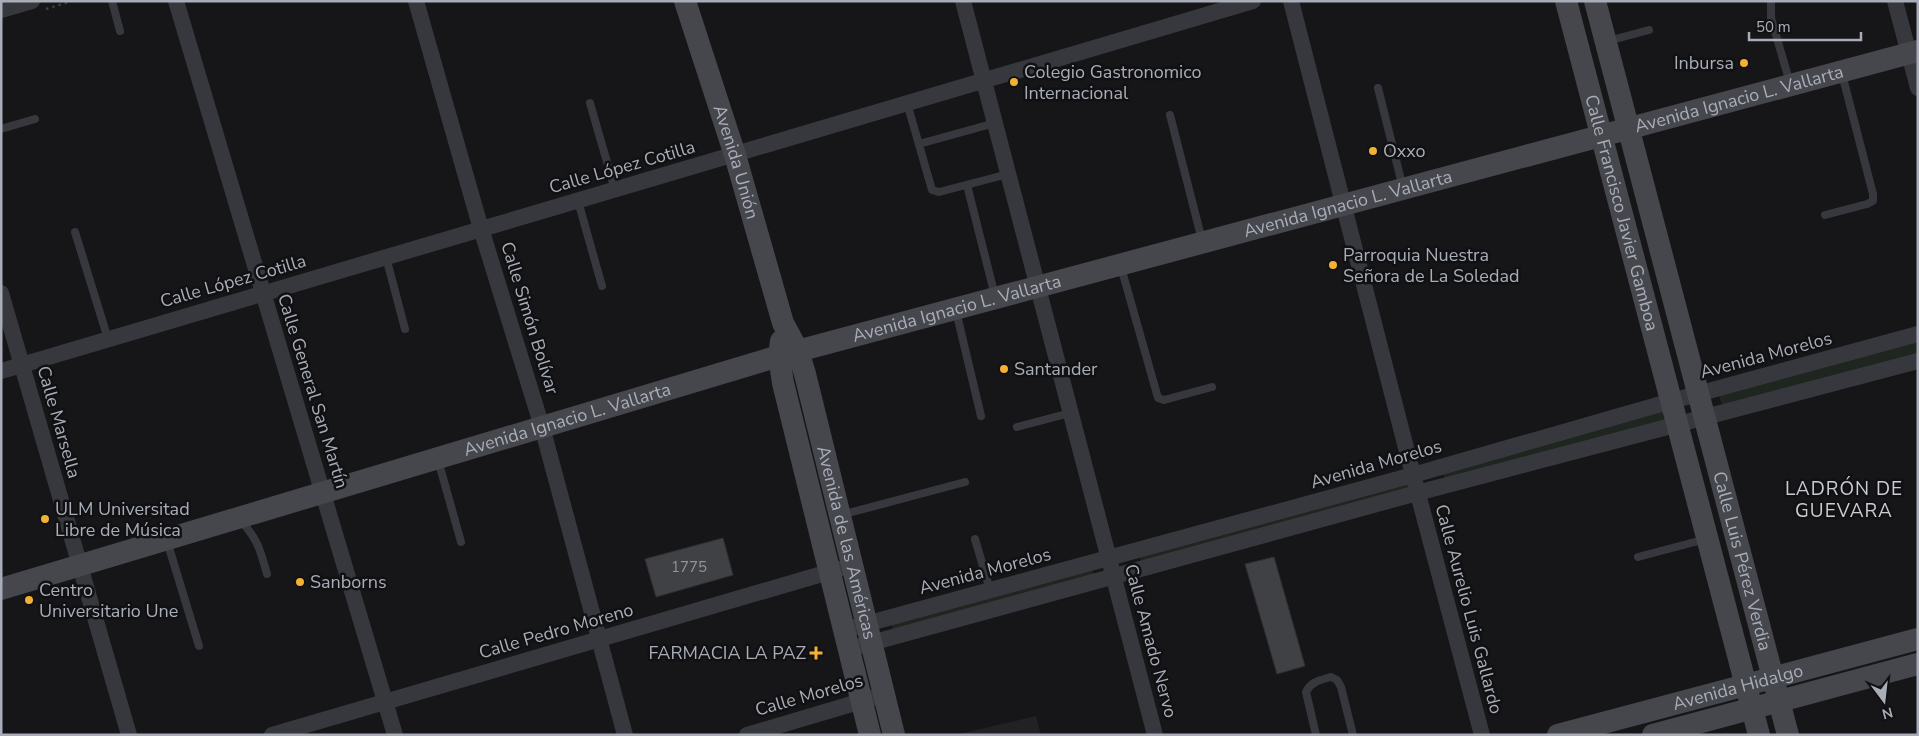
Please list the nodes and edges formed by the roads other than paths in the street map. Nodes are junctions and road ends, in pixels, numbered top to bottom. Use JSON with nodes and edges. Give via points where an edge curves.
{"nodes":[{"id":1,"x":32,"y":1,"type":"edge"},
{"id":2,"x":112,"y":1,"type":"edge"},
{"id":3,"x":176,"y":1,"type":"edge"},
{"id":4,"x":416,"y":1,"type":"edge"},
{"id":5,"x":685,"y":1,"type":"edge"},
{"id":6,"x":963,"y":1,"type":"edge"},
{"id":7,"x":1253,"y":1,"type":"edge"},
{"id":8,"x":1291,"y":1,"type":"edge"},
{"id":9,"x":1566,"y":1,"type":"edge"},
{"id":10,"x":1595,"y":1,"type":"edge"},
{"id":11,"x":1770,"y":1,"type":"edge"},
{"id":12,"x":1895,"y":1,"type":"edge"},
{"id":13,"x":1,"y":10,"type":"edge"},
{"id":14,"x":120,"y":30,"type":"dead end"},
{"id":15,"x":1649,"y":30,"type":"dead end"},
{"id":16,"x":1605,"y":41,"type":"junction"},
{"id":17,"x":1913,"y":52,"type":"edge"},
{"id":18,"x":1842,"y":72,"type":"junction"},
{"id":19,"x":984,"y":81,"type":"junction"},
{"id":20,"x":1790,"y":85,"type":"junction"},
{"id":21,"x":1378,"y":88,"type":"dead end"},
{"id":22,"x":1918,"y":88,"type":"edge"},
{"id":23,"x":590,"y":102,"type":"dead end"},
{"id":24,"x":907,"y":104,"type":"junction"},
{"id":25,"x":1170,"y":115,"type":"dead end"},
{"id":26,"x":35,"y":119,"type":"dead end"},
{"id":27,"x":995,"y":123,"type":"junction"},
{"id":28,"x":1628,"y":128,"type":"junction"},
{"id":29,"x":1,"y":129,"type":"edge"},
{"id":30,"x":1601,"y":136,"type":"junction"},
{"id":31,"x":919,"y":144,"type":"junction"},
{"id":32,"x":735,"y":155,"type":"junction"},
{"id":33,"x":1008,"y":174,"type":"junction"},
{"id":34,"x":967,"y":185,"type":"junction"},
{"id":35,"x":1403,"y":189,"type":"junction"},
{"id":36,"x":615,"y":190,"type":"junction"},
{"id":37,"x":578,"y":201,"type":"junction"},
{"id":38,"x":1343,"y":205,"type":"junction"},
{"id":39,"x":1825,"y":215,"type":"dead end"},
{"id":40,"x":481,"y":229,"type":"junction"},
{"id":41,"x":76,"y":232,"type":"dead end"},
{"id":42,"x":1203,"y":242,"type":"junction"},
{"id":43,"x":386,"y":257,"type":"junction"},
{"id":44,"x":1120,"y":264,"type":"junction"},
{"id":45,"x":602,"y":286,"type":"dead end"},
{"id":46,"x":1037,"y":287,"type":"junction"},
{"id":47,"x":1,"y":293,"type":"edge"},
{"id":48,"x":262,"y":294,"type":"junction"},
{"id":49,"x":996,"y":298,"type":"junction"},
{"id":50,"x":955,"y":309,"type":"junction"},
{"id":51,"x":404,"y":329,"type":"dead end"},
{"id":52,"x":1918,"y":334,"type":"edge"},
{"id":53,"x":108,"y":339,"type":"junction"},
{"id":54,"x":788,"y":353,"type":"junction"},
{"id":55,"x":1918,"y":361,"type":"edge"},
{"id":56,"x":21,"y":365,"type":"junction"},
{"id":57,"x":1,"y":371,"type":"edge"},
{"id":58,"x":1212,"y":386,"type":"dead end"},
{"id":59,"x":1698,"y":394,"type":"junction"},
{"id":60,"x":1672,"y":401,"type":"junction"},
{"id":61,"x":1070,"y":413,"type":"junction"},
{"id":62,"x":981,"y":416,"type":"dead end"},
{"id":63,"x":1704,"y":417,"type":"junction"},
{"id":64,"x":1678,"y":424,"type":"junction"},
{"id":65,"x":542,"y":427,"type":"junction"},
{"id":66,"x":1017,"y":427,"type":"dead end"},
{"id":67,"x":438,"y":458,"type":"junction"},
{"id":68,"x":1413,"y":475,"type":"junction"},
{"id":69,"x":965,"y":482,"type":"dead end"},
{"id":70,"x":322,"y":492,"type":"junction"},
{"id":71,"x":1417,"y":493,"type":"junction"},
{"id":72,"x":839,"y":515,"type":"junction"},
{"id":73,"x":238,"y":518,"type":"junction"},
{"id":74,"x":167,"y":539,"type":"junction"},
{"id":75,"x":975,"y":539,"type":"dead end"},
{"id":76,"x":1708,"y":539,"type":"junction"},
{"id":77,"x":461,"y":542,"type":"dead end"},
{"id":78,"x":1638,"y":557,"type":"dead end"},
{"id":79,"x":1108,"y":558,"type":"junction"},
{"id":80,"x":79,"y":565,"type":"junction"},
{"id":81,"x":851,"y":566,"type":"junction"},
{"id":82,"x":829,"y":572,"type":"junction"},
{"id":83,"x":267,"y":574,"type":"dead end"},
{"id":84,"x":1113,"y":575,"type":"junction"},
{"id":85,"x":1,"y":589,"type":"edge"},
{"id":86,"x":990,"y":590,"type":"junction"},
{"id":87,"x":868,"y":634,"type":"junction"},
{"id":88,"x":1918,"y":638,"type":"edge"},
{"id":89,"x":599,"y":639,"type":"junction"},
{"id":90,"x":846,"y":640,"type":"junction"},
{"id":91,"x":199,"y":646,"type":"dead end"},
{"id":92,"x":1918,"y":664,"type":"edge"},
{"id":93,"x":1773,"y":677,"type":"junction"},
{"id":94,"x":1746,"y":685,"type":"junction"},
{"id":95,"x":884,"y":695,"type":"junction"},
{"id":96,"x":861,"y":701,"type":"junction"},
{"id":97,"x":1779,"y":701,"type":"junction"},
{"id":98,"x":386,"y":702,"type":"junction"},
{"id":99,"x":1752,"y":708,"type":"junction"},
{"id":100,"x":129,"y":735,"type":"edge"},
{"id":101,"x":272,"y":735,"type":"edge"},
{"id":102,"x":395,"y":735,"type":"edge"},
{"id":103,"x":624,"y":735,"type":"edge"},
{"id":104,"x":747,"y":735,"type":"edge"},
{"id":105,"x":870,"y":735,"type":"edge"},
{"id":106,"x":894,"y":735,"type":"edge"},
{"id":107,"x":1155,"y":735,"type":"edge"},
{"id":108,"x":1316,"y":735,"type":"edge"},
{"id":109,"x":1353,"y":735,"type":"edge"},
{"id":110,"x":1482,"y":735,"type":"edge"},
{"id":111,"x":1558,"y":735,"type":"edge"},
{"id":112,"x":1653,"y":735,"type":"edge"},
{"id":113,"x":1758,"y":735,"type":"edge"},
{"id":114,"x":1788,"y":735,"type":"edge"}],
"edges":[{"from":1,"to":13,"type":"street"},
{"from":2,"to":14,"type":"lane"},
{"from":3,"to":48,"type":"street","name":"Calle General San Martín"},
{"from":4,"to":40,"type":"street","name":"Calle Simón Bolívar"},
{"from":5,"to":32,"type":"main road","name":"Avenida Unión"},
{"from":6,"to":19,"type":"street","name":"Calle Amado Nervo"},
{"from":7,"to":19,"type":"street","name":"Calle López Cotilla","via":[[1211,10]]},
{"from":8,"to":38,"type":"street","name":"Calle Aurelio Luis Gallardo"},
{"from":9,"to":30,"type":"main road","name":"Calle Francisco Javier Gamboa"},
{"from":10,"to":16,"type":"main road","name":"Calle Francisco Javier Gamboa"},
{"from":11,"to":20,"type":"lane","via":[[1770,18]]},
{"from":12,"to":17,"type":"street"},
{"from":15,"to":16,"type":"lane"},
{"from":16,"to":28,"type":"main road","name":"Calle Francisco Javier Gamboa"},
{"from":17,"to":18,"type":"main road","name":"Avenida Ignacio L. Vallarta"},
{"from":17,"to":22,"type":"street"},
{"from":18,"to":20,"type":"main road","name":"Avenida Ignacio L. Vallarta"},
{"from":18,"to":39,"type":"lane","via":[[1873,194],[1872,201]]},
{"from":19,"to":24,"type":"street","name":"Calle López Cotilla"},
{"from":19,"to":27,"type":"street","name":"Calle Amado Nervo"},
{"from":20,"to":28,"type":"main road","name":"Avenida Ignacio L. Vallarta"},
{"from":21,"to":35,"type":"lane"},
{"from":23,"to":36,"type":"lane"},
{"from":24,"to":31,"type":"lane"},
{"from":24,"to":32,"type":"street","name":"Calle López Cotilla"},
{"from":25,"to":42,"type":"lane"},
{"from":26,"to":29,"type":"lane"},
{"from":27,"to":31,"type":"lane"},
{"from":27,"to":33,"type":"street","name":"Calle Amado Nervo"},
{"from":28,"to":30,"type":"main road","name":"Avenida Ignacio L. Vallarta"},
{"from":28,"to":59,"type":"main road","name":"Calle Francisco Javier Gamboa"},
{"from":30,"to":35,"type":"main road","name":"Avenida Ignacio L. Vallarta"},
{"from":30,"to":60,"type":"main road","name":"Calle Francisco Javier Gamboa"},
{"from":31,"to":34,"type":"lane","via":[[932,190],[939,192]]},
{"from":32,"to":36,"type":"street","name":"Calle López Cotilla"},
{"from":32,"to":54,"type":"main road","name":"Avenida Unión","via":[[783,323]]},
{"from":33,"to":34,"type":"lane"},
{"from":33,"to":46,"type":"street","name":"Calle Amado Nervo"},
{"from":34,"to":49,"type":"lane"},
{"from":35,"to":38,"type":"main road","name":"Avenida Ignacio L. Vallarta"},
{"from":36,"to":37,"type":"street","name":"Calle López Cotilla"},
{"from":37,"to":40,"type":"street","name":"Calle López Cotilla"},
{"from":37,"to":45,"type":"lane"},
{"from":38,"to":42,"type":"main road","name":"Avenida Ignacio L. Vallarta"},
{"from":38,"to":68,"type":"street","name":"Calle Aurelio Luis Gallardo"},
{"from":40,"to":43,"type":"street","name":"Calle López Cotilla"},
{"from":40,"to":65,"type":"street","name":"Calle Simón Bolívar"},
{"from":41,"to":53,"type":"lane"},
{"from":42,"to":44,"type":"main road","name":"Avenida Ignacio L. Vallarta"},
{"from":43,"to":48,"type":"street","name":"Calle López Cotilla"},
{"from":43,"to":51,"type":"lane"},
{"from":44,"to":46,"type":"main road","name":"Avenida Ignacio L. Vallarta"},
{"from":44,"to":58,"type":"lane","via":[[1158,398],[1164,400]]},
{"from":46,"to":49,"type":"main road","name":"Avenida Ignacio L. Vallarta"},
{"from":46,"to":61,"type":"street","name":"Calle Amado Nervo"},
{"from":47,"to":56,"type":"street","name":"Calle Marsella"},
{"from":48,"to":53,"type":"street","name":"Calle López Cotilla"},
{"from":48,"to":70,"type":"street","name":"Calle General San Martín"},
{"from":49,"to":50,"type":"main road","name":"Avenida Ignacio L. Vallarta"},
{"from":50,"to":54,"type":"main road","name":"Avenida Ignacio L. Vallarta"},
{"from":50,"to":62,"type":"lane"},
{"from":52,"to":59,"type":"street","name":"Avenida Morelos"},
{"from":53,"to":56,"type":"street","name":"Calle López Cotilla"},
{"from":54,"to":65,"type":"main road","name":"Avenida Ignacio L. Vallarta"},
{"from":54,"to":72,"type":"main road","name":"Avenida de las Américas"},
{"from":54,"to":82,"type":"main road","name":"Avenida de las Américas"},
{"from":55,"to":63,"type":"street","name":"Avenida Morelos"},
{"from":56,"to":57,"type":"street","name":"Calle López Cotilla"},
{"from":56,"to":80,"type":"street","name":"Calle Marsella"},
{"from":59,"to":60,"type":"street","name":"Avenida Morelos"},
{"from":59,"to":63,"type":"main road","name":"Calle Francisco Javier Gamboa"},
{"from":60,"to":64,"type":"main road","name":"Calle Francisco Javier Gamboa"},
{"from":60,"to":68,"type":"street","name":"Avenida Morelos"},
{"from":61,"to":66,"type":"lane"},
{"from":61,"to":79,"type":"street","name":"Calle Amado Nervo"},
{"from":63,"to":64,"type":"street","name":"Avenida Morelos"},
{"from":63,"to":93,"type":"main road","name":"Calle Luis Pérez Verdia"},
{"from":64,"to":71,"type":"street","name":"Avenida Morelos"},
{"from":64,"to":76,"type":"main road","name":"Calle Luis Pérez Verdia"},
{"from":65,"to":67,"type":"main road","name":"Avenida Ignacio L. Vallarta"},
{"from":65,"to":89,"type":"street","name":"Calle Simón Bolívar"},
{"from":67,"to":70,"type":"main road","name":"Avenida Ignacio L. Vallarta"},
{"from":67,"to":77,"type":"lane"},
{"from":68,"to":71,"type":"street","name":"Calle Aurelio Luis Gallardo"},
{"from":68,"to":79,"type":"street","name":"Avenida Morelos"},
{"from":69,"to":72,"type":"lane"},
{"from":70,"to":73,"type":"main road","name":"Avenida Ignacio L. Vallarta"},
{"from":70,"to":98,"type":"street","name":"Calle General San Martín"},
{"from":71,"to":84,"type":"street","name":"Avenida Morelos"},
{"from":71,"to":110,"type":"street","name":"Calle Aurelio Luis Gallardo"},
{"from":72,"to":81,"type":"main road","name":"Avenida de las Américas"},
{"from":73,"to":74,"type":"main road","name":"Avenida Ignacio L. Vallarta"},
{"from":73,"to":83,"type":"lane","via":[[254,535]]},
{"from":74,"to":80,"type":"main road","name":"Avenida Ignacio L. Vallarta"},
{"from":74,"to":91,"type":"lane"},
{"from":75,"to":86,"type":"lane"},
{"from":76,"to":78,"type":"lane"},
{"from":76,"to":94,"type":"main road","name":"Calle Luis Pérez Verdia"},
{"from":79,"to":84,"type":"street","name":"Calle Amado Nervo"},
{"from":79,"to":86,"type":"street","name":"Avenida Morelos"},
{"from":80,"to":85,"type":"main road","name":"Avenida Ignacio L. Vallarta"},
{"from":80,"to":100,"type":"street","name":"Calle Marsella"},
{"from":81,"to":82,"type":"street","name":"Calle Pedro Moreno"},
{"from":81,"to":87,"type":"main road","name":"Avenida de las Américas"},
{"from":82,"to":89,"type":"street","name":"Calle Pedro Moreno"},
{"from":82,"to":90,"type":"main road","name":"Avenida de las Américas"},
{"from":84,"to":87,"type":"street","name":"Avenida Morelos"},
{"from":84,"to":107,"type":"street","name":"Calle Amado Nervo"},
{"from":86,"to":87,"type":"street","name":"Avenida Morelos"},
{"from":87,"to":90,"type":"street","name":"Avenida Morelos"},
{"from":87,"to":95,"type":"main road","name":"Avenida de las Américas"},
{"from":88,"to":93,"type":"main road","name":"Avenida Hidalgo"},
{"from":89,"to":98,"type":"street","name":"Calle Pedro Moreno"},
{"from":89,"to":103,"type":"street","name":"Calle Simón Bolívar"},
{"from":90,"to":96,"type":"main road","name":"Avenida de las Américas"},
{"from":92,"to":97,"type":"main road","name":"Avenida Hidalgo"},
{"from":93,"to":94,"type":"main road","name":"Avenida Hidalgo"},
{"from":93,"to":97,"type":"main road","name":"Calle Luis Pérez Verdia"},
{"from":94,"to":99,"type":"main road","name":"Calle Luis Pérez Verdia"},
{"from":94,"to":111,"type":"main road","name":"Avenida Hidalgo"},
{"from":95,"to":96,"type":"street","name":"Calle Morelos"},
{"from":95,"to":106,"type":"main road","name":"Avenida de las Américas"},
{"from":96,"to":104,"type":"street","name":"Calle Morelos"},
{"from":96,"to":105,"type":"main road","name":"Avenida de las Américas"},
{"from":97,"to":99,"type":"main road","name":"Avenida Hidalgo"},
{"from":97,"to":114,"type":"main road","name":"Calle Luis Pérez Verdia"},
{"from":98,"to":101,"type":"street","name":"Calle Pedro Moreno"},
{"from":98,"to":102,"type":"street","name":"Calle General San Martín"},
{"from":99,"to":112,"type":"main road","name":"Avenida Hidalgo"},
{"from":99,"to":113,"type":"main road","name":"Calle Luis Pérez Verdia"},
{"from":108,"to":109,"type":"lane","via":[[1306,692],[1314,682],[1331,677],[1341,687]]}]}
